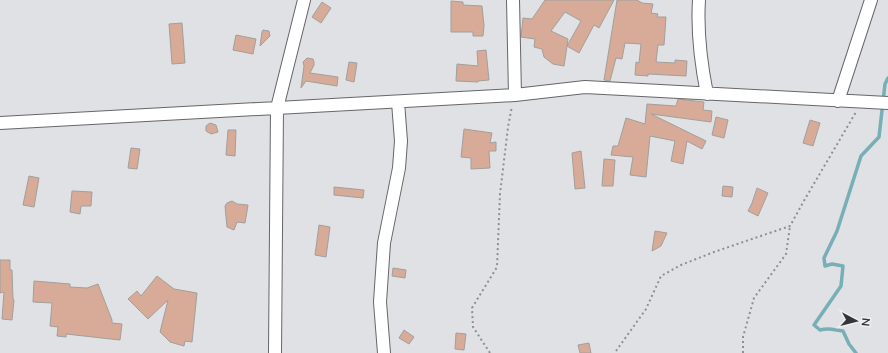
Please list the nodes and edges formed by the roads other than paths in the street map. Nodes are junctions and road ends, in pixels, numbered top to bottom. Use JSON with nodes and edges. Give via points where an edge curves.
{"nodes":[{"id":1,"x":304,"y":0,"type":"edge"},
{"id":2,"x":513,"y":0,"type":"edge"},
{"id":3,"x":699,"y":0,"type":"edge"},
{"id":4,"x":871,"y":0,"type":"edge"},
{"id":5,"x":707,"y":94,"type":"junction"},
{"id":6,"x":515,"y":95,"type":"junction"},
{"id":7,"x":838,"y":101,"type":"junction"},
{"id":8,"x":398,"y":102,"type":"junction"},
{"id":9,"x":888,"y":103,"type":"edge"},
{"id":10,"x":277,"y":108,"type":"junction"},
{"id":11,"x":0,"y":123,"type":"edge"},
{"id":12,"x":275,"y":353,"type":"edge"},
{"id":13,"x":384,"y":353,"type":"edge"}],
"edges":[{"from":1,"to":10,"type":"street"},
{"from":2,"to":6,"type":"street"},
{"from":3,"to":5,"type":"street","via":[[702,68]]},
{"from":4,"to":7,"type":"street"},
{"from":5,"to":6,"type":"street","via":[[585,88]]},
{"from":5,"to":7,"type":"street"},
{"from":6,"to":8,"type":"street"},
{"from":7,"to":9,"type":"street"},
{"from":8,"to":10,"type":"street"},
{"from":8,"to":13,"type":"street","via":[[401,141],[399,168],[384,243],[380,302]]},
{"from":10,"to":11,"type":"street"},
{"from":10,"to":12,"type":"street"}]}
